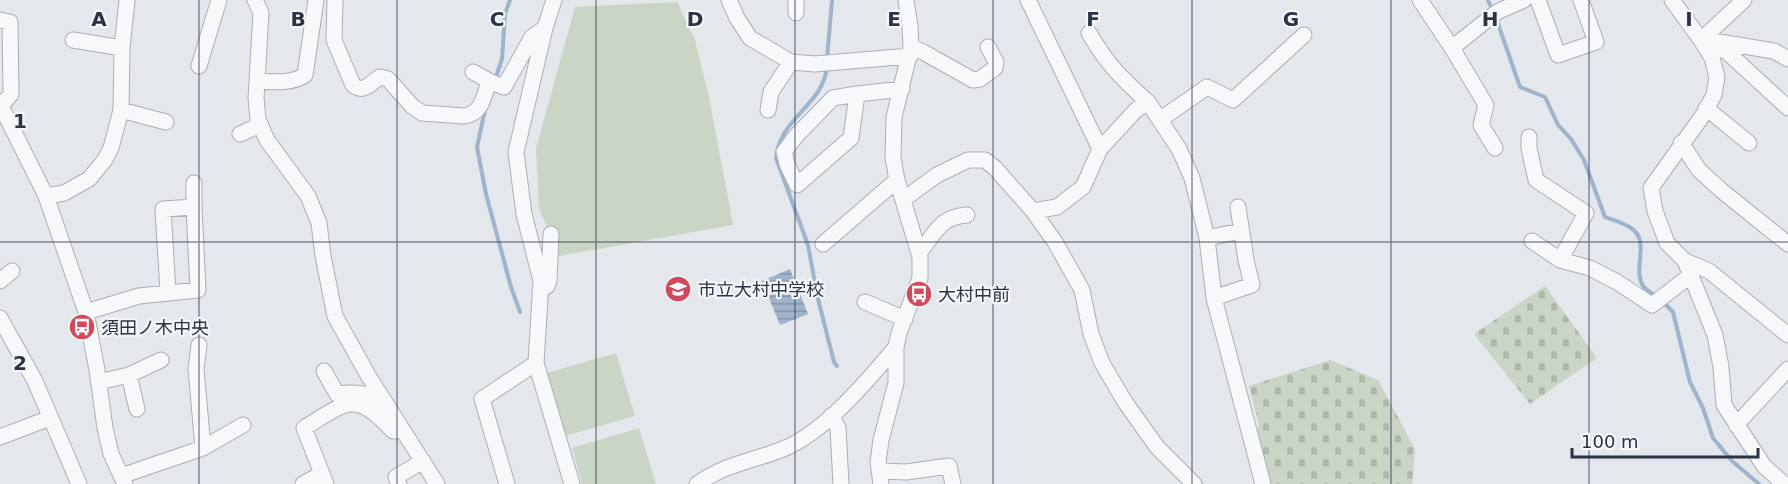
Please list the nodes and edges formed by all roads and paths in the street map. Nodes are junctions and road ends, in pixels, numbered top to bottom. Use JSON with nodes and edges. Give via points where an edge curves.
{"nodes":[{"id":1,"x":127,"y":0,"type":"edge"},
{"id":2,"x":219,"y":0,"type":"edge"},
{"id":3,"x":255,"y":0,"type":"edge"},
{"id":4,"x":316,"y":0,"type":"edge"},
{"id":5,"x":335,"y":0,"type":"edge"},
{"id":6,"x":554,"y":0,"type":"edge"},
{"id":7,"x":729,"y":0,"type":"edge"},
{"id":8,"x":906,"y":0,"type":"edge"},
{"id":9,"x":1028,"y":0,"type":"edge"},
{"id":10,"x":1420,"y":0,"type":"edge"},
{"id":11,"x":1524,"y":0,"type":"edge"},
{"id":12,"x":1538,"y":0,"type":"edge"},
{"id":13,"x":1581,"y":0,"type":"edge"},
{"id":14,"x":1672,"y":0,"type":"edge"},
{"id":15,"x":1744,"y":0,"type":"edge"},
{"id":16,"x":0,"y":20,"type":"edge"},
{"id":17,"x":545,"y":28,"type":"junction"},
{"id":18,"x":1089,"y":33,"type":"dead end"},
{"id":19,"x":1304,"y":35,"type":"dead end"},
{"id":20,"x":73,"y":40,"type":"dead end"},
{"id":21,"x":1704,"y":44,"type":"junction"},
{"id":22,"x":988,"y":47,"type":"dead end"},
{"id":23,"x":122,"y":48,"type":"junction"},
{"id":24,"x":1452,"y":48,"type":"junction"},
{"id":25,"x":911,"y":51,"type":"junction"},
{"id":26,"x":1788,"y":60,"type":"edge"},
{"id":27,"x":791,"y":62,"type":"junction"},
{"id":28,"x":199,"y":66,"type":"dead end"},
{"id":29,"x":473,"y":72,"type":"dead end"},
{"id":30,"x":257,"y":81,"type":"junction"},
{"id":31,"x":494,"y":83,"type":"junction"},
{"id":32,"x":902,"y":89,"type":"junction"},
{"id":33,"x":857,"y":94,"type":"junction"},
{"id":34,"x":1148,"y":102,"type":"junction"},
{"id":35,"x":1,"y":105,"type":"edge"},
{"id":36,"x":1706,"y":108,"type":"junction"},
{"id":37,"x":1788,"y":108,"type":"edge"},
{"id":38,"x":121,"y":110,"type":"junction"},
{"id":39,"x":768,"y":110,"type":"dead end"},
{"id":40,"x":1161,"y":119,"type":"junction"},
{"id":41,"x":166,"y":122,"type":"dead end"},
{"id":42,"x":260,"y":125,"type":"junction"},
{"id":43,"x":240,"y":134,"type":"dead end"},
{"id":44,"x":1529,"y":137,"type":"dead end"},
{"id":45,"x":1681,"y":143,"type":"junction"},
{"id":46,"x":1749,"y":143,"type":"dead end"},
{"id":47,"x":1494,"y":148,"type":"dead end"},
{"id":48,"x":1100,"y":149,"type":"junction"},
{"id":49,"x":897,"y":180,"type":"junction"},
{"id":50,"x":194,"y":183,"type":"dead end"},
{"id":51,"x":46,"y":196,"type":"junction"},
{"id":52,"x":904,"y":199,"type":"junction"},
{"id":53,"x":194,"y":207,"type":"junction"},
{"id":54,"x":1238,"y":207,"type":"dead end"},
{"id":55,"x":1034,"y":211,"type":"junction"},
{"id":56,"x":967,"y":215,"type":"dead end"},
{"id":57,"x":1241,"y":231,"type":"junction"},
{"id":58,"x":551,"y":234,"type":"dead end"},
{"id":59,"x":1207,"y":238,"type":"junction"},
{"id":60,"x":1532,"y":241,"type":"dead end"},
{"id":61,"x":823,"y":243,"type":"dead end"},
{"id":62,"x":1788,"y":244,"type":"edge"},
{"id":63,"x":919,"y":253,"type":"junction"},
{"id":64,"x":1560,"y":260,"type":"junction"},
{"id":65,"x":1688,"y":268,"type":"junction"},
{"id":66,"x":540,"y":290,"type":"junction"},
{"id":67,"x":168,"y":292,"type":"junction"},
{"id":68,"x":1214,"y":298,"type":"junction"},
{"id":69,"x":864,"y":302,"type":"dead end"},
{"id":70,"x":86,"y":312,"type":"junction"},
{"id":71,"x":0,"y":318,"type":"edge"},
{"id":72,"x":904,"y":319,"type":"junction"},
{"id":73,"x":1788,"y":335,"type":"edge"},
{"id":74,"x":199,"y":345,"type":"dead end"},
{"id":75,"x":896,"y":347,"type":"junction"},
{"id":76,"x":161,"y":360,"type":"dead end"},
{"id":77,"x":536,"y":363,"type":"junction"},
{"id":78,"x":1788,"y":369,"type":"edge"},
{"id":79,"x":324,"y":371,"type":"dead end"},
{"id":80,"x":129,"y":375,"type":"junction"},
{"id":81,"x":99,"y":382,"type":"junction"},
{"id":82,"x":387,"y":405,"type":"junction"},
{"id":83,"x":137,"y":408,"type":"dead end"},
{"id":84,"x":831,"y":416,"type":"junction"},
{"id":85,"x":50,"y":418,"type":"junction"},
{"id":86,"x":243,"y":425,"type":"dead end"},
{"id":87,"x":1736,"y":425,"type":"junction"},
{"id":88,"x":403,"y":430,"type":"junction"},
{"id":89,"x":0,"y":436,"type":"edge"},
{"id":90,"x":203,"y":448,"type":"junction"},
{"id":91,"x":423,"y":461,"type":"junction"},
{"id":92,"x":880,"y":478,"type":"edge"},
{"id":93,"x":324,"y":479,"type":"edge"},
{"id":94,"x":123,"y":480,"type":"edge"},
{"id":95,"x":79,"y":484,"type":"edge"},
{"id":96,"x":303,"y":484,"type":"edge"},
{"id":97,"x":399,"y":484,"type":"edge"},
{"id":98,"x":437,"y":484,"type":"edge"},
{"id":99,"x":507,"y":484,"type":"edge"},
{"id":100,"x":572,"y":484,"type":"edge"},
{"id":101,"x":697,"y":484,"type":"edge"},
{"id":102,"x":841,"y":484,"type":"edge"},
{"id":103,"x":953,"y":484,"type":"edge"},
{"id":104,"x":1194,"y":484,"type":"edge"},
{"id":105,"x":1263,"y":484,"type":"edge"},
{"id":106,"x":1784,"y":484,"type":"edge"}],
"edges":[{"from":1,"to":23,"type":"street"},
{"from":2,"to":28,"type":"street"},
{"from":3,"to":30,"type":"street","via":[[261,13]]},
{"from":4,"to":30,"type":"street","via":[[305,75],[281,82]]},
{"from":5,"to":31,"type":"street","via":[[334,40],[357,88],[365,88],[380,77],[388,79],[422,113],[464,116],[478,110]]},
{"from":6,"to":17,"type":"street"},
{"from":7,"to":27,"type":"street","via":[[750,38]]},
{"from":8,"to":25,"type":"street"},
{"from":9,"to":48,"type":"street"},
{"from":10,"to":24,"type":"street"},
{"from":11,"to":24,"type":"street","via":[[1492,16]]},
{"from":12,"to":13,"type":"street","via":[[1558,55],[1596,42]]},
{"from":14,"to":21,"type":"street"},
{"from":15,"to":21,"type":"street"},
{"from":16,"to":35,"type":"street","via":[[10,22],[11,94]]},
{"from":17,"to":31,"type":"street","via":[[532,37],[504,87]]},
{"from":17,"to":66,"type":"street","via":[[516,152]]},
{"from":18,"to":34,"type":"street","via":[[1103,58]]},
{"from":19,"to":40,"type":"street","via":[[1233,100],[1207,87]]},
{"from":20,"to":23,"type":"street"},
{"from":21,"to":26,"type":"street","via":[[1733,43],[1774,51]]},
{"from":21,"to":36,"type":"street","via":[[1717,77],[1714,95]]},
{"from":21,"to":37,"type":"street","via":[[1725,50]]},
{"from":22,"to":25,"type":"street","via":[[995,68],[980,80],[973,80],[923,52]]},
{"from":23,"to":38,"type":"street"},
{"from":24,"to":47,"type":"street","via":[[1485,105],[1481,125]]},
{"from":25,"to":27,"type":"street","via":[[838,62]]},
{"from":25,"to":32,"type":"street"},
{"from":27,"to":39,"type":"street","via":[[771,92]]},
{"from":29,"to":31,"type":"street"},
{"from":30,"to":42,"type":"street"},
{"from":32,"to":33,"type":"street"},
{"from":32,"to":49,"type":"street","via":[[892,138]]},
{"from":33,"to":33,"type":"street","via":[[833,98],[784,152],[797,185],[851,138]]},
{"from":34,"to":40,"type":"street"},
{"from":34,"to":48,"type":"street"},
{"from":35,"to":51,"type":"street"},
{"from":36,"to":45,"type":"street"},
{"from":36,"to":46,"type":"street"},
{"from":38,"to":41,"type":"street"},
{"from":38,"to":51,"type":"street","via":[[111,148],[89,179],[64,193]]},
{"from":40,"to":59,"type":"street","via":[[1192,178]]},
{"from":42,"to":43,"type":"street"},
{"from":42,"to":82,"type":"street","via":[[308,196],[319,224],[335,316]]},
{"from":44,"to":64,"type":"street","via":[[1536,180],[1591,216]]},
{"from":45,"to":62,"type":"street","via":[[1699,170]]},
{"from":45,"to":65,"type":"street","via":[[1652,188],[1655,211],[1667,243]]},
{"from":48,"to":55,"type":"street","via":[[1083,187],[1057,207]]},
{"from":49,"to":52,"type":"street"},
{"from":49,"to":61,"type":"street"},
{"from":50,"to":53,"type":"street"},
{"from":51,"to":70,"type":"street"},
{"from":52,"to":55,"type":"street","via":[[937,175],[968,160],[985,160]]},
{"from":52,"to":63,"type":"street"},
{"from":53,"to":67,"type":"street","via":[[198,290]]},
{"from":53,"to":67,"type":"street","via":[[163,209]]},
{"from":54,"to":57,"type":"street"},
{"from":55,"to":104,"type":"street","via":[[1082,290],[1091,334],[1119,393],[1157,447]]},
{"from":56,"to":63,"type":"street","via":[[941,224]]},
{"from":57,"to":59,"type":"street"},
{"from":57,"to":68,"type":"street","via":[[1252,285]]},
{"from":58,"to":66,"type":"street","via":[[549,281]]},
{"from":59,"to":68,"type":"street"},
{"from":60,"to":64,"type":"street"},
{"from":63,"to":72,"type":"street","via":[[920,278]]},
{"from":64,"to":65,"type":"street","via":[[1590,268],[1659,300]]},
{"from":65,"to":73,"type":"street","via":[[1709,271]]},
{"from":65,"to":87,"type":"street","via":[[1715,335],[1724,405]]},
{"from":66,"to":77,"type":"street"},
{"from":67,"to":70,"type":"street"},
{"from":68,"to":105,"type":"street"},
{"from":69,"to":72,"type":"street"},
{"from":70,"to":81,"type":"street"},
{"from":71,"to":85,"type":"street","via":[[35,381]]},
{"from":72,"to":75,"type":"street"},
{"from":74,"to":90,"type":"street","via":[[196,369]]},
{"from":75,"to":84,"type":"street"},
{"from":75,"to":92,"type":"street","via":[[896,383],[881,440]]},
{"from":76,"to":80,"type":"street"},
{"from":77,"to":99,"type":"street","via":[[482,399]]},
{"from":77,"to":100,"type":"street"},
{"from":78,"to":87,"type":"street"},
{"from":79,"to":82,"type":"street","via":[[337,394],[370,395]]},
{"from":80,"to":81,"type":"street"},
{"from":80,"to":83,"type":"street"},
{"from":81,"to":94,"type":"street","via":[[111,454]]},
{"from":82,"to":88,"type":"street"},
{"from":84,"to":101,"type":"street","via":[[784,449],[726,467]]},
{"from":84,"to":102,"type":"street","via":[[838,428]]},
{"from":85,"to":89,"type":"street"},
{"from":85,"to":95,"type":"street"},
{"from":86,"to":90,"type":"street"},
{"from":87,"to":106,"type":"street","via":[[1764,466]]},
{"from":88,"to":91,"type":"street"},
{"from":88,"to":93,"type":"street","via":[[393,431],[367,406],[350,403],[336,408],[304,428]]},
{"from":90,"to":94,"type":"street"},
{"from":91,"to":97,"type":"street","via":[[396,477]]},
{"from":91,"to":98,"type":"street"},
{"from":92,"to":103,"type":"street","via":[[949,466]]},
{"from":93,"to":96,"type":"street"}]}
